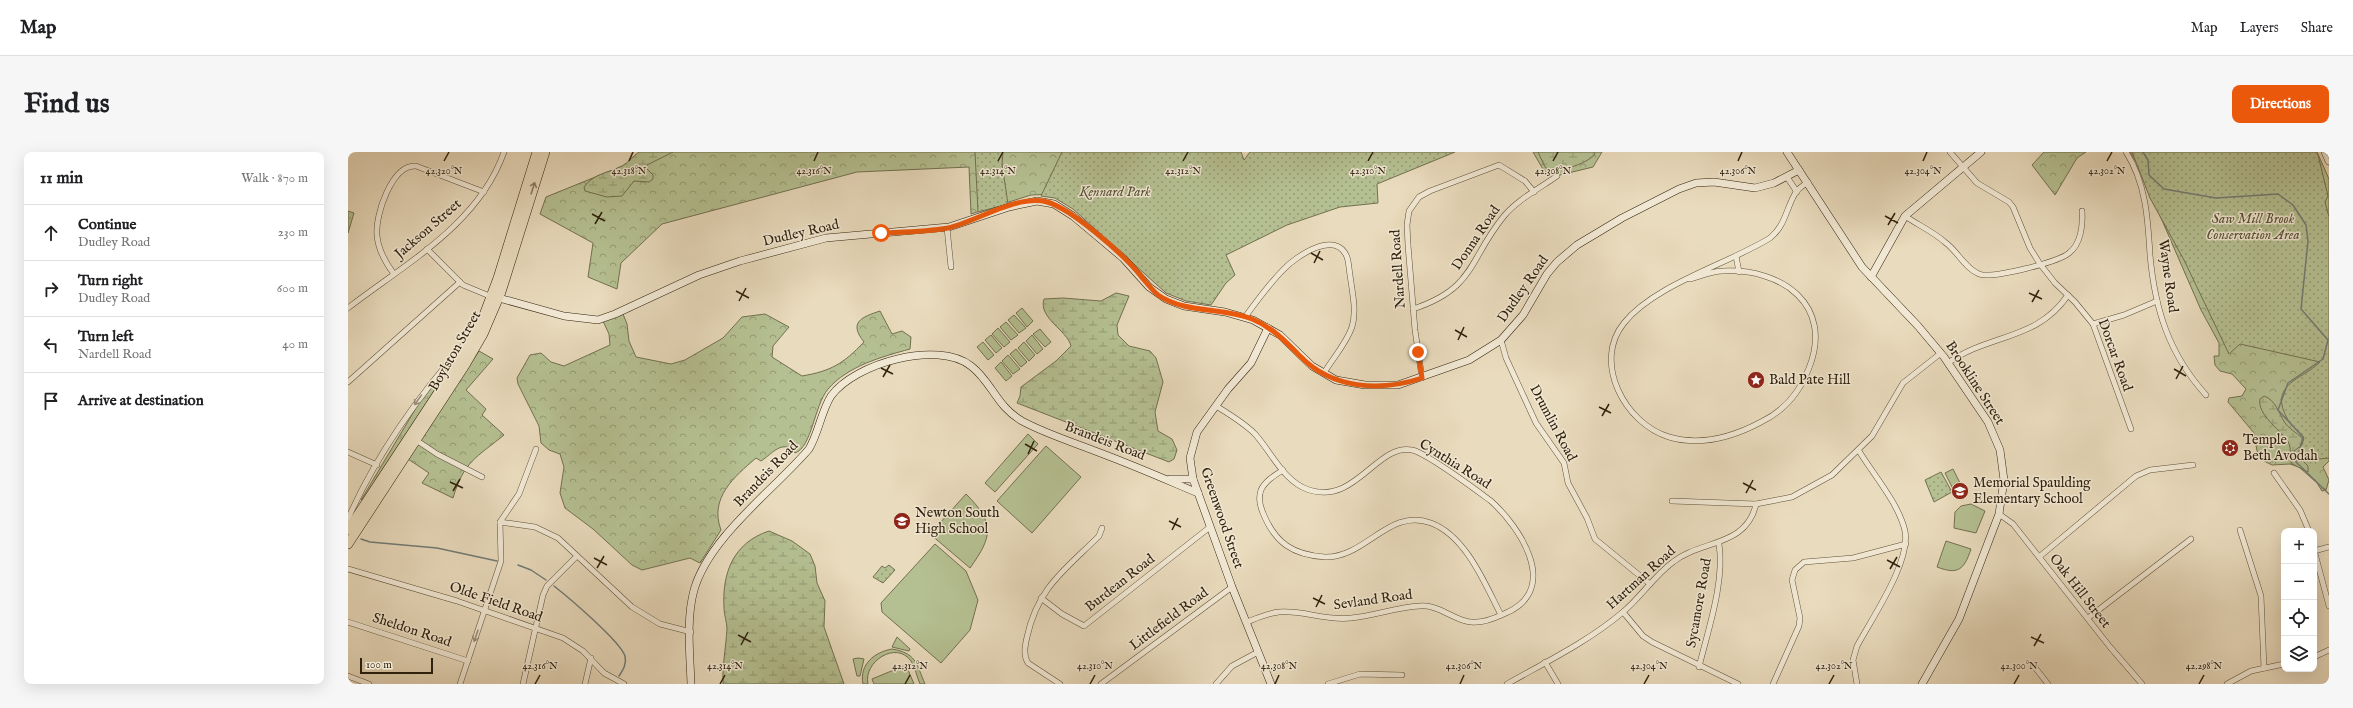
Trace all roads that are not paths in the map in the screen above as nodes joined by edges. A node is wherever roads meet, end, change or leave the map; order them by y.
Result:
1 (504, 152) edge
2 (536, 152) edge
3 (545, 152) edge
4 (1787, 152) edge
5 (1950, 152) edge
6 (1981, 152) edge
7 (2126, 152) edge
8 (2325, 152) edge
9 (2329, 161) edge
10 (1964, 168) junction
11 (1799, 170) junction
12 (1557, 176) dead end
13 (1787, 177) junction
14 (1808, 182) junction
15 (484, 192) junction
16 (1534, 192) junction
17 (1796, 192) junction
18 (2082, 211) dead end
19 (1905, 216) junction
20 (947, 228) junction
21 (427, 249) junction
22 (1736, 256) junction
23 (2040, 264) junction
24 (951, 267) dead end
25 (1739, 272) junction
26 (394, 274) junction
27 (1871, 277) junction
28 (1690, 279) junction
29 (460, 282) junction
30 (2068, 296) junction
31 (495, 297) junction
32 (2157, 301) junction
33 (348, 308) edge
34 (1413, 309) junction
35 (1245, 317) junction
36 (2093, 324) junction
37 (479, 328) junction
38 (1268, 328) junction
39 (1501, 340) junction
40 (1941, 353) junction
41 (1948, 363) junction
42 (1324, 373) junction
43 (1422, 378) junction
44 (348, 382) edge
45 (2206, 395) dead end
46 (1216, 406) junction
47 (2131, 429) dead end
48 (416, 440) junction
49 (536, 448) dead end
50 (1859, 451) junction
51 (348, 452) edge
52 (2193, 464) dead end
53 (378, 466) junction
54 (1283, 470) junction
55 (2274, 473) dead end
56 (482, 477) dead end
57 (1193, 478) junction
58 (1170, 479) junction
59 (1198, 493) junction
60 (1672, 501) dead end
61 (1756, 504) junction
62 (1999, 514) junction
63 (348, 520) edge
64 (500, 522) junction
65 (1210, 527) junction
66 (1102, 528) dead end
67 (2308, 528) edge
68 (348, 530) edge
69 (2240, 530) dead end
70 (2191, 539) dead end
71 (348, 544) edge
72 (1719, 544) junction
73 (1906, 544) junction
74 (2329, 547) edge
75 (2317, 549) edge
76 (577, 556) junction
77 (2039, 557) junction
78 (2317, 561) edge
79 (348, 569) edge
80 (1650, 584) junction
81 (1232, 586) junction
82 (1041, 598) junction
83 (2329, 606) edge
84 (485, 611) junction
85 (1623, 612) junction
86 (1501, 615) junction
87 (2088, 618) junction
88 (348, 622) edge
89 (1247, 622) junction
90 (534, 628) junction
91 (691, 632) junction
92 (2329, 650) edge
93 (1258, 652) junction
94 (2317, 656) edge
95 (591, 658) junction
96 (468, 661) junction
97 (1545, 662) junction
98 (2033, 664) dead end
99 (2281, 665) edge
100 (1699, 667) junction
101 (2264, 668) junction
102 (1402, 675) dead end
103 (348, 676) edge
104 (369, 684) edge
105 (460, 684) edge
106 (524, 684) edge
107 (585, 684) edge
108 (624, 684) edge
109 (691, 684) edge
110 (1060, 684) edge
111 (1101, 684) edge
112 (1216, 684) edge
113 (1271, 684) edge
114 (1328, 684) edge
115 (1507, 684) edge
116 (1558, 684) edge
117 (1738, 684) edge
118 (1772, 684) edge
119 (1857, 684) edge
120 (1922, 684) edge
121 (2048, 684) edge
122 (2142, 684) edge
123 (2227, 684) edge

1 - 15 street, Jackson Street
2 - 31 highway, Boylston Street
31 -> 3 highway, Boylston Street
4 - 11 street, Brookline Street
5 - 10 street, Dorcar Road
6 - 10 street
7 - 32 street, Wayne Road
8 - 9 street
10 - 19 street
10 - 23 street, Dorcar Road
11 - 13 street, Dudley Road
11 - 14 street, Brookline Street
12 - 16 street, Donna Road
13 - 17 street
13 - 39 street, Dudley Road
14 - 17 street
14 - 27 street, Brookline Street
15 - 21 street, Jackson Street
15 - 26 street
16 - 34 street, Donna Road
16 - 34 street, Nardell Road
17 - 22 street
18 - 23 street
19 - 23 street
19 - 27 street
20 - 24 street
20 - 31 street, Dudley Road
20 - 35 street, Dudley Road
21 - 26 street, Jackson Street
21 - 29 street, Dudley Road
22 - 25 street
22 - 28 street
23 - 30 street, Dorcar Road
25 - 28 street
25 - 28 street
26 - 33 street, Jackson Street
27 - 40 street, Brookline Street
29 - 31 street, Dudley Road
29 - 44 street
30 - 36 street, Dorcar Road
30 - 41 street
31 - 37 highway, Boylston Street
31 - 48 highway, Boylston Street
32 - 36 street
32 - 45 street, Wayne Road
34 - 43 street, Nardell Road
35 - 38 street, Dudley Road
35 - 42 street
36 - 47 street, Dorcar Road
37 -> 53 street
37 - 68 highway, Boylston Street
38 - 42 street, Dudley Road
38 - 46 street, Greenwood Street
39 - 43 street, Dudley Road
39 - 80 street, Drumlin Road
40 - 41 street, Brookline Street
40 - 50 street
41 - 62 street, Brookline Street
42 - 43 street, Dudley Road
46 - 54 street, Cynthia Road
46 - 57 street, Greenwood Street
48 - 56 street
48 - 71 highway, Boylston Street
49 - 64 street
50 - 61 street
50 - 73 street
51 - 53 street
52 - 77 street
53 - 63 street
54 - 86 street
54 - 86 street, Cynthia Road
55 - 67 street
57 - 58 street, Brandeis Road
57 - 59 street, Greenwood Street
58 - 59 street, Brandeis Road
58 - 91 street, Brandeis Road
59 - 65 street, Greenwood Street
60 - 61 street
61 - 72 street, Hartman Road
62 - 77 street, Oak Hill Street
62 - 120 street, Brookline Street
64 - 76 street
64 - 84 street
65 - 81 street, Greenwood Street
65 - 82 street, Burdean Road
66 - 82 street
69 - 101 street
70 - 87 street
72 - 80 street, Hartman Road
72 - 100 street, Sycamore Road
73 - 118 street
73 - 119 street
74 - 75 street
76 - 90 street
76 - 91 street
77 - 87 street, Oak Hill Street
78 - 83 street
79 - 84 street, Olde Field Road
80 - 85 street, Hartman Road
81 - 89 street, Greenwood Street
81 - 111 street, Littlefield Road
82 - 110 street
84 - 90 street, Olde Field Road
84 -> 96 street
85 - 97 street, Hartman Road
85 - 100 street
86 - 89 street, Sevland Road
87 - 122 street, Oak Hill Street
88 - 96 street, Sheldon Road
89 - 93 street, Greenwood Street
90 - 95 street, Olde Field Road
90 - 106 street
91 - 109 street, Brandeis Road
92 - 94 street
93 - 112 street
93 - 113 street, Greenwood Street
95 - 107 street
95 - 108 street, Olde Field Road
96 - 105 street
97 - 115 street, Hartman Road
97 - 116 street
98 - 121 street
99 - 101 street
100 - 117 street
101 - 123 street
102 - 114 street
103 - 104 street

